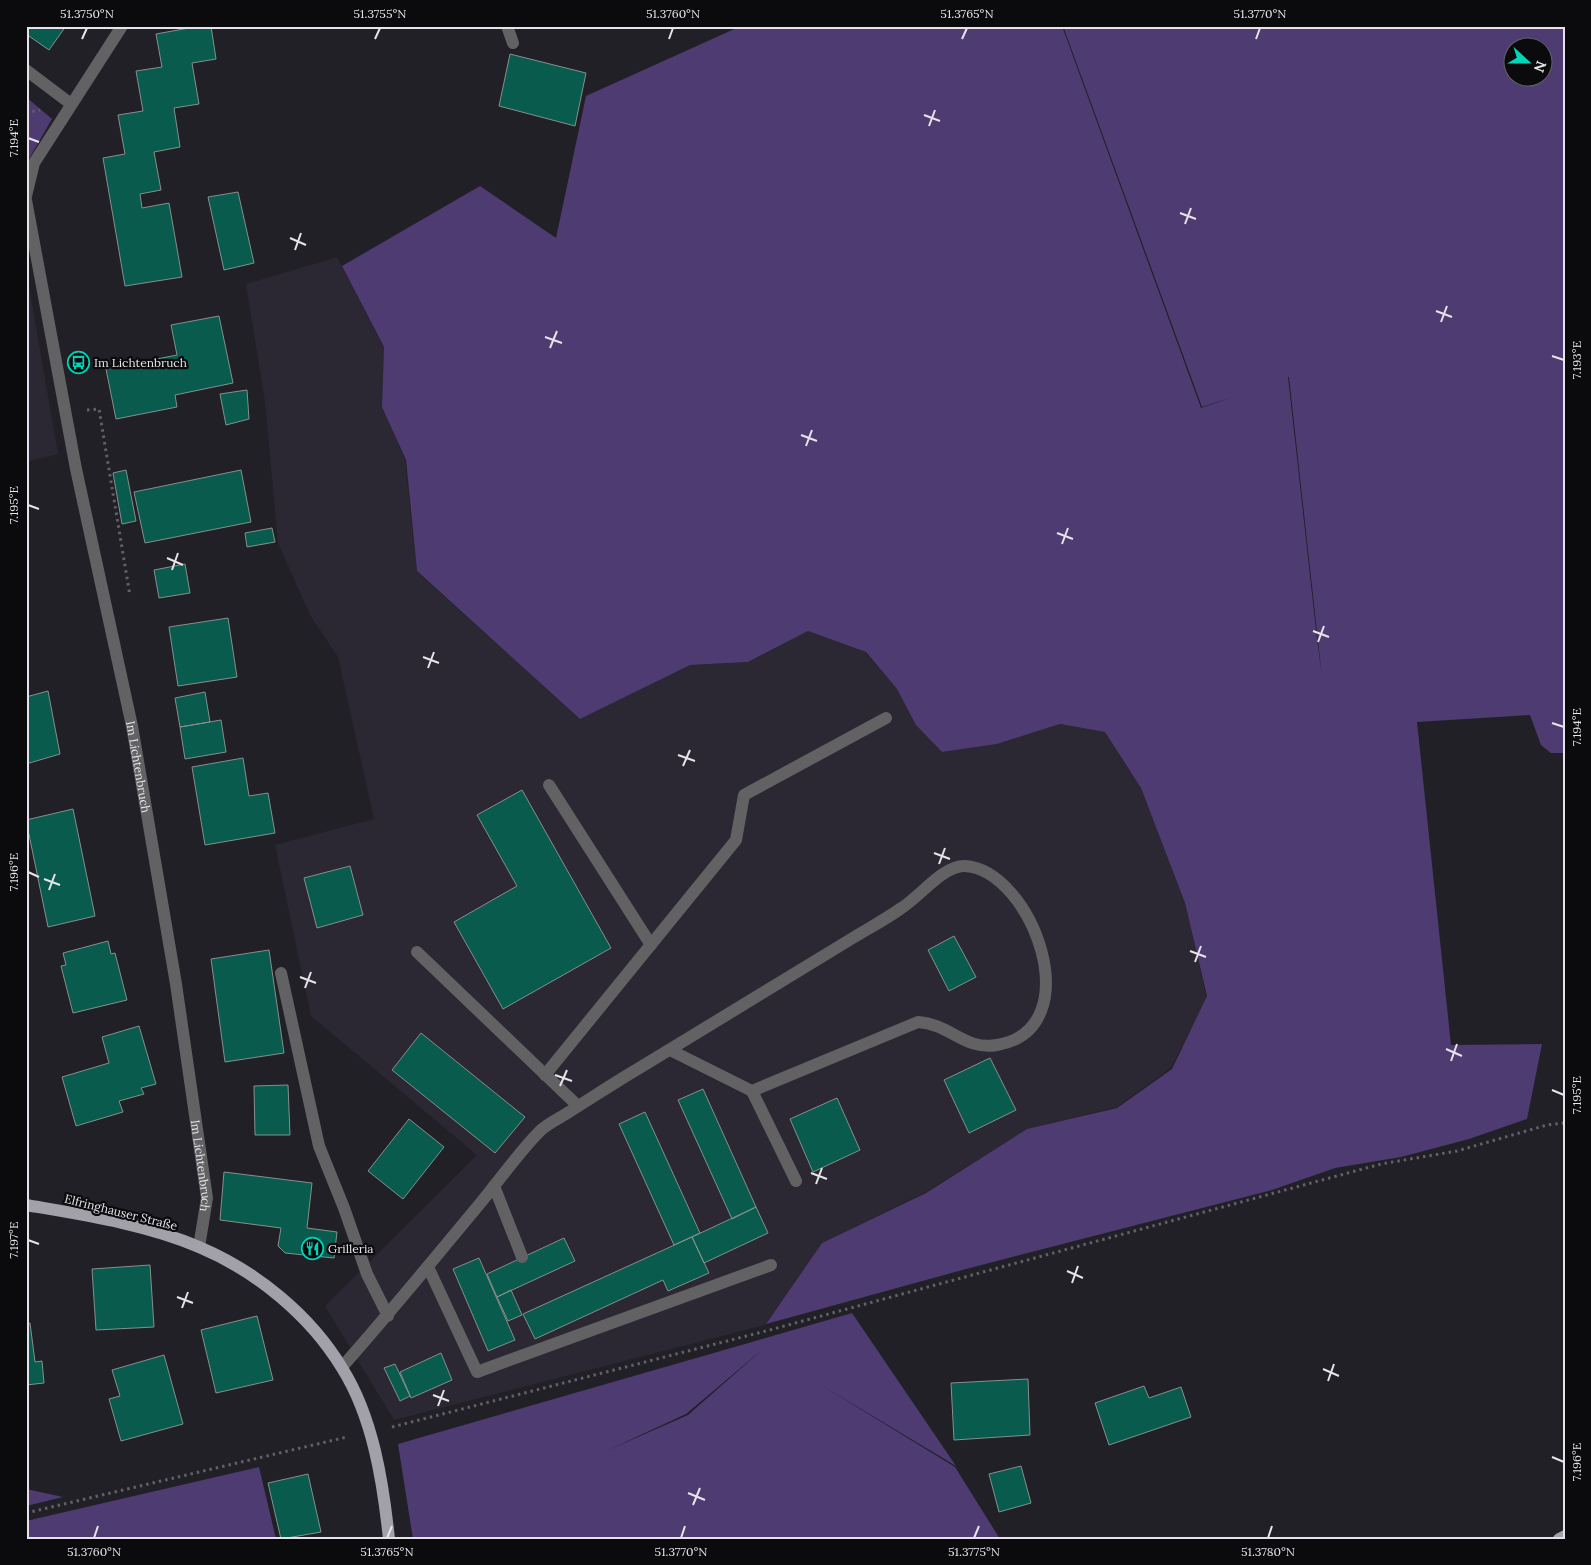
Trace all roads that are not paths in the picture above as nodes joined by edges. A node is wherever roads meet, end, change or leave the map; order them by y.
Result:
1 (122, 26) edge
2 (508, 26) edge
3 (513, 43) dead end
4 (26, 70) edge
5 (71, 104) junction
6 (26, 198) edge
7 (886, 718) dead end
8 (549, 785) dead end
9 (651, 945) junction
10 (417, 952) dead end
11 (281, 973) dead end
12 (670, 1050) junction
13 (545, 1075) junction
14 (752, 1091) junction
15 (578, 1106) junction
16 (796, 1181) dead end
17 (494, 1186) junction
18 (26, 1205) edge
19 (199, 1247) junction
20 (522, 1257) dead end
21 (770, 1265) dead end
22 (428, 1267) junction
23 (388, 1316) junction
24 (342, 1367) junction
25 (1565, 1536) edge
26 (389, 1539) edge
27 (1559, 1539) edge

1 - 5 street, Im Lichtenbruch
2 - 3 street
4 - 5 street
5 - 6 street, Im Lichtenbruch
6 - 19 street, Im Lichtenbruch
7 - 9 street
8 - 9 street
9 - 13 street
10 - 13 street
11 - 23 street
12 - 14 street
12 - 14 street
12 - 15 street
13 - 15 street
14 - 16 street
15 - 17 street
17 - 20 street
17 - 22 street
18 - 19 main road, Elfringhauser Straße
19 - 24 main road, Elfringhauser Straße
21 - 22 street
22 - 23 street
23 - 24 street
24 - 26 main road, Elfringhauser Straße
25 - 27 main road

